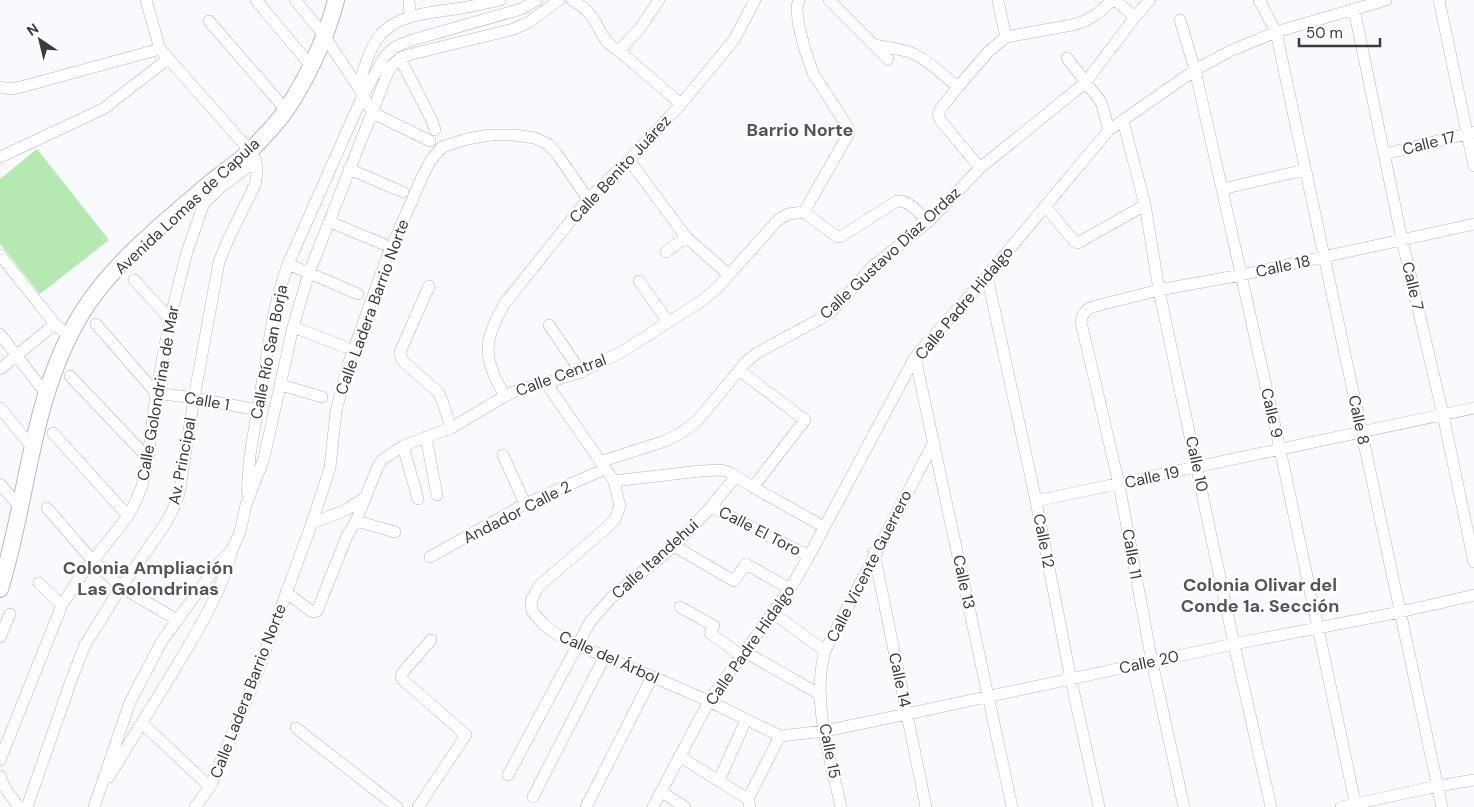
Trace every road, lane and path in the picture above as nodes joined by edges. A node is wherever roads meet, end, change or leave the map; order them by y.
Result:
1 (146, 0) edge
2 (256, 0) edge
3 (295, 0) edge
4 (336, 0) edge
5 (409, 0) edge
6 (500, 0) edge
7 (537, 0) edge
8 (559, 0) edge
9 (572, 0) edge
10 (660, 0) edge
11 (755, 0) edge
12 (799, 0) edge
13 (1114, 0) edge
14 (1150, 0) edge
15 (1386, 0) edge
16 (1439, 0) edge
17 (998, 1) edge
18 (1264, 1) edge
19 (833, 2) edge
20 (466, 4) edge
21 (1354, 10) junction
22 (410, 16) junction
23 (1135, 17) junction
24 (1180, 20) dead end
25 (209, 21) dead end
26 (1276, 32) junction
27 (324, 35) junction
28 (1006, 37) junction
29 (874, 45) junction
30 (160, 49) junction
31 (619, 51) junction
32 (400, 58) junction
33 (1067, 58) dead end
34 (888, 59) dead end
35 (168, 60) junction
36 (311, 66) junction
37 (1195, 70) junction
38 (1085, 83) junction
39 (0, 87) edge
40 (958, 87) junction
41 (360, 91) junction
42 (681, 104) junction
43 (286, 110) junction
44 (373, 113) junction
45 (1123, 121) junction
46 (1109, 130) junction
47 (1470, 133) edge
48 (1384, 154) junction
49 (253, 156) junction
50 (0, 157) edge
51 (628, 160) junction
52 (1474, 166) edge
53 (980, 168) junction
54 (349, 169) junction
55 (1304, 170) junction
56 (1222, 189) junction
57 (403, 192) dead end
58 (588, 199) junction
59 (1145, 205) junction
60 (1045, 206) junction
61 (804, 212) junction
62 (330, 222) junction
63 (928, 222) junction
64 (1474, 224) edge
65 (686, 237) junction
66 (1402, 240) junction
67 (383, 244) dead end
68 (666, 252) dead end
69 (0, 255) edge
70 (1324, 257) junction
71 (288, 264) junction
72 (309, 273) junction
73 (1240, 275) junction
74 (729, 276) junction
75 (987, 276) junction
76 (134, 280) dead end
77 (639, 281) dead end
78 (429, 286) dead end
79 (1159, 290) junction
80 (358, 294) dead end
81 (1092, 307) joint
82 (170, 318) junction
83 (668, 322) junction
84 (55, 324) junction
85 (96, 324) dead end
86 (549, 325) dead end
87 (293, 327) junction
88 (0, 334) edge
89 (69, 336) junction
90 (345, 347) dead end
91 (17, 356) junction
92 (915, 357) junction
93 (0, 369) edge
94 (739, 370) junction
95 (580, 372) junction
96 (70, 376) dead end
97 (546, 383) junction
98 (280, 385) junction
99 (156, 393) junction
100 (46, 394) junction
101 (505, 396) junction
102 (322, 397) dead end
103 (194, 398) junction
104 (0, 408) edge
105 (1474, 408) edge
106 (258, 410) junction
107 (1443, 415) junction
108 (451, 428) junction
109 (1361, 432) junction
110 (53, 433) dead end
111 (426, 436) junction
112 (934, 442) junction
113 (403, 446) junction
114 (32, 447) junction
115 (1280, 450) junction
116 (503, 455) dead end
117 (148, 458) junction
118 (603, 465) junction
119 (1198, 467) junction
120 (736, 476) junction
121 (614, 481) junction
122 (0, 484) edge
123 (1119, 484) junction
124 (752, 487) junction
125 (437, 495) dead end
126 (366, 496) junction
127 (418, 499) dead end
128 (1036, 501) junction
129 (525, 504) junction
130 (246, 505) junction
131 (712, 506) junction
132 (20, 507) junction
133 (47, 508) dead end
134 (128, 516) junction
135 (356, 521) junction
136 (312, 523) junction
137 (817, 523) dead end
138 (395, 532) dead end
139 (674, 546) junction
140 (232, 550) junction
141 (874, 553) junction
142 (809, 556) junction
143 (430, 557) dead end
144 (4, 558) edge
145 (93, 561) junction
146 (1474, 562) edge
147 (39, 583) dead end
148 (121, 587) junction
149 (0, 589) edge
150 (790, 589) junction
151 (286, 592) junction
152 (1474, 595) edge
153 (62, 605) junction
154 (680, 607) dead end
155 (1400, 612) junction
156 (773, 613) junction
157 (10, 614) dead end
158 (177, 620) junction
159 (1317, 628) junction
160 (0, 637) edge
161 (430, 640) dead end
162 (1234, 644) junction
163 (578, 645) junction
164 (825, 651) junction
165 (743, 654) junction
166 (605, 656) junction
167 (1152, 662) junction
168 (652, 677) junction
169 (1071, 680) junction
170 (821, 695) junction
171 (988, 696) junction
172 (709, 701) junction
173 (907, 714) junction
174 (746, 720) junction
175 (142, 723) junction
176 (296, 728) dead end
177 (825, 731) junction
178 (780, 736) junction
179 (679, 756) junction
180 (0, 760) edge
181 (508, 775) dead end
182 (0, 776) edge
183 (719, 780) junction
184 (1474, 780) edge
185 (1438, 786) junction
186 (210, 787) junction
187 (662, 792) junction
188 (533, 797) dead end
189 (749, 803) edge
190 (96, 804) edge
191 (1355, 806) edge
192 (19, 807) edge
193 (27, 807) edge
194 (195, 807) edge
195 (397, 807) edge
196 (418, 807) edge
197 (586, 807) edge
198 (653, 807) edge
199 (685, 807) edge
200 (841, 807) edge
201 (926, 807) edge
202 (1012, 807) edge
203 (1099, 807) edge
204 (1184, 807) edge
205 (1271, 807) edge
206 (1341, 807) edge
207 (1442, 807) edge

1 - 30 street
2 - 36 street
3 - 27 street
4 - 27 street, Avenida Lomas de Capula
5 - 22 street
6 - 20 street
7 - 41 street, Calle Río San Borja
8 - 32 street
9 - 31 street
10 - 31 street
11 - 42 street, Calle Benito Juárez
12 - 61 street
13 - 23 street
13 - 28 street
14 - 23 street, Calle Gustavo Díaz Ordaz
15 - 21 street, Calle Padre Hidalgo
16 - 47 street
17 - 28 street
18 - 26 street, Calle 8
19 - 29 street
20 - 22 street
21 - 26 street, Calle Padre Hidalgo
21 - 48 street, Calle 7
22 - 41 street
23 - 38 street, Calle Gustavo Díaz Ordaz
24 - 37 street, Calle 9
25 - 43 street
26 - 37 street, Calle Padre Hidalgo
26 - 55 street, Calle 8
27 - 36 street, Avenida Lomas de Capula
27 - 41 street
28 - 40 street
29 - 34 street
29 - 40 street
30 - 35 street
30 - 39 street
31 - 42 street
32 - 44 street, Calle Río San Borja
32 - 44 street
33 - 38 street
35 - 49 street
35 - 50 street
36 - 43 street, Avenida Lomas de Capula
37 - 45 street, Calle Padre Hidalgo
37 - 56 street, Calle 9
38 - 46 street
38 - 53 street, Calle Gustavo Díaz Ordaz
40 - 53 street
41 - 44 street
41 - 71 street, Calle Río San Borja
42 - 51 street, Calle Benito Juárez
43 - 49 street, Avenida Lomas de Capula
44 - 54 street, Calle Río San Borja
45 - 46 street, Calle Padre Hidalgo
45 - 59 street, Calle 10
46 - 60 street, Calle Padre Hidalgo
47 - 48 street, Calle 17
47 - 52 street
48 - 66 street, Calle 7
49 - 82 street, Calle Golondrina de Mar
49 - 89 street, Avenida Lomas de Capula
49 - 103 street, Av. Principal
51 - 58 street, Calle Benito Juárez
51 - 65 street
53 - 63 street, Calle Gustavo Díaz Ordaz
54 - 57 street
54 - 62 street, Calle Río San Borja
55 - 56 street
55 - 70 street, Calle 8
56 - 73 street, Calle 9
58 - 101 street, Calle Benito Juárez
58 - 136 street, Calle Ladera Barrio Norte
59 - 60 street
59 - 79 street, Calle 10
60 - 75 street, Calle Padre Hidalgo
61 - 63 street
61 - 74 street, Calle Central
62 - 67 street
62 - 72 street, Calle Río San Borja
63 - 94 street, Calle Gustavo Díaz Ordaz
64 - 66 street, Calle 18
65 - 68 street
65 - 74 street
66 - 70 street, Calle 18
66 - 107 street, Calle 7
69 - 84 street
70 - 73 street, Calle 18
70 - 109 street, Calle 8
71 - 72 street
71 - 106 street, Calle Río San Borja
72 - 80 street
72 - 87 street, Calle Río San Borja
73 - 79 street, Calle 18
73 - 115 street, Calle 9
74 - 83 street, Calle Central
75 - 92 street, Calle Padre Hidalgo
75 - 128 street, Calle 12
76 - 82 street
77 - 83 street
78 - 108 street
79 - 81 street, Calle 18
79 - 119 street, Calle 10
81 - 123 street, Calle 11
82 - 99 street, Calle Golondrina de Mar
83 - 95 street, Calle Central
84 - 89 street
84 - 91 street
85 - 99 street
86 - 95 street
87 - 90 street
87 - 98 street, Calle Río San Borja
88 - 91 street
89 - 100 street, Avenida Lomas de Capula
91 - 93 street
91 - 100 street
92 - 112 street, Calle 13
92 - 142 street, Calle Padre Hidalgo
94 - 118 street, Calle Gustavo Díaz Ordaz
94 - 124 street
95 - 97 street, Calle Central
96 - 117 street
97 - 101 street, Calle Central
97 - 118 street, Calle del Árbol
98 - 102 street
98 - 130 street, Calle Río San Borja
99 - 103 street, Calle 1
99 - 117 street, Calle Golondrina de Mar
100 - 114 street, Avenida Lomas de Capula
101 - 108 street, Calle Central
103 - 106 street, Calle 1
103 - 148 street, Av. Principal
104 - 114 street
105 - 107 street, Calle 19
106 - 130 street, Calle Río San Borja
107 - 109 street, Calle 19
107 - 146 street, Calle 7
108 - 111 street, Calle Central
109 - 115 street, Calle 19
109 - 155 street, Calle 8
110 - 134 street
111 - 113 street, Calle Central
111 - 125 street
112 - 141 street, Calle Vicente Guerrero
112 - 171 street, Calle 13
113 - 126 street, Calle Central
113 - 127 street
114 - 132 street, Avenida Lomas de Capula
115 - 119 street, Calle 19
115 - 159 street, Calle 9
116 - 129 street
117 - 134 street, Calle Golondrina de Mar
118 - 121 street, Calle del Árbol
118 - 129 street, Andador Calle 2
119 - 123 street, Calle 19
119 - 162 street, Calle 10
120 - 121 street
120 - 124 street
120 - 131 street, Calle Itandehui
121 - 163 street, Calle del Árbol
122 - 132 street
123 - 128 street, Calle 19
123 - 167 street, Calle 11
124 - 137 street
126 - 135 street, Calle Central
126 - 136 street
128 - 169 street, Calle 12
129 - 143 street, Andador Calle 2
130 - 140 street, Calle Río San Borja
131 - 139 street, Calle Itandehui
131 - 142 street, Calle El Toro
132 - 144 street, Avenida Lomas de Capula
133 - 145 street
134 - 145 street, Calle Golondrina de Mar
135 - 138 street
135 - 151 street, Calle Central
136 - 151 street, Calle Ladera Barrio Norte
139 - 150 street
139 - 163 street, Calle Itandehui
140 - 158 street, Calle Río San Borja
140 - 175 street, Calle Río San Borja
141 - 164 street, Calle Vicente Guerrero
141 - 173 street, Calle 14
142 - 150 street, Calle Padre Hidalgo
144 - 149 street, Avenida Lomas de Capula
145 - 148 street
145 - 153 street, Calle Golondrina de Mar
147 - 153 street
148 - 158 street
148 - 193 street, Av. Principal
150 - 156 street, Calle Padre Hidalgo
151 - 186 street, Calle Ladera Barrio Norte
152 - 155 street, Calle 20
153 - 180 street, Calle Golondrina de Mar
154 - 165 street
155 - 159 street, Calle 20
155 - 185 street, Calle 8
156 - 164 street
156 - 165 street, Calle Padre Hidalgo
157 - 160 street
158 - 190 street, Calle Río San Borja
159 - 162 street, Calle 20
159 - 191 street, Calle 9
161 - 196 street
162 - 167 street, Calle 20
162 - 205 street, Calle 10
163 - 166 street, Calle del Árbol
163 - 181 street, Calle Itandehui
164 - 170 street, Calle Vicente Guerrero
165 - 170 street
165 - 172 street, Calle Padre Hidalgo
166 - 168 street, Calle del Árbol
166 - 188 street
167 - 169 street, Calle 20
167 - 204 street, Calle 11
168 - 172 street, Calle del Árbol
168 - 197 street
169 - 171 street, Calle 20
169 - 203 street, Calle 12
170 - 177 street, Calle 15
171 - 173 street, Calle 20
171 - 202 street, Calle 13
172 - 174 street, Calle del Árbol
172 - 179 street, Calle Padre Hidalgo
173 - 177 street, Calle 20
173 - 201 street, Calle 14
174 - 178 street, Calle del Árbol
174 - 183 street
175 - 186 street
175 - 190 street, Calle Río San Borja
176 - 195 street
177 - 178 street, Calle 20
177 - 200 street, Calle 15
178 - 189 street
179 - 183 street
179 - 187 street, Calle Padre Hidalgo
182 - 192 street
183 - 189 street
184 - 185 street
185 - 191 street
185 - 207 street, Calle 8
186 - 194 street, Calle Ladera Barrio Norte
187 - 198 street, Calle Padre Hidalgo
187 - 199 street
191 - 206 street

